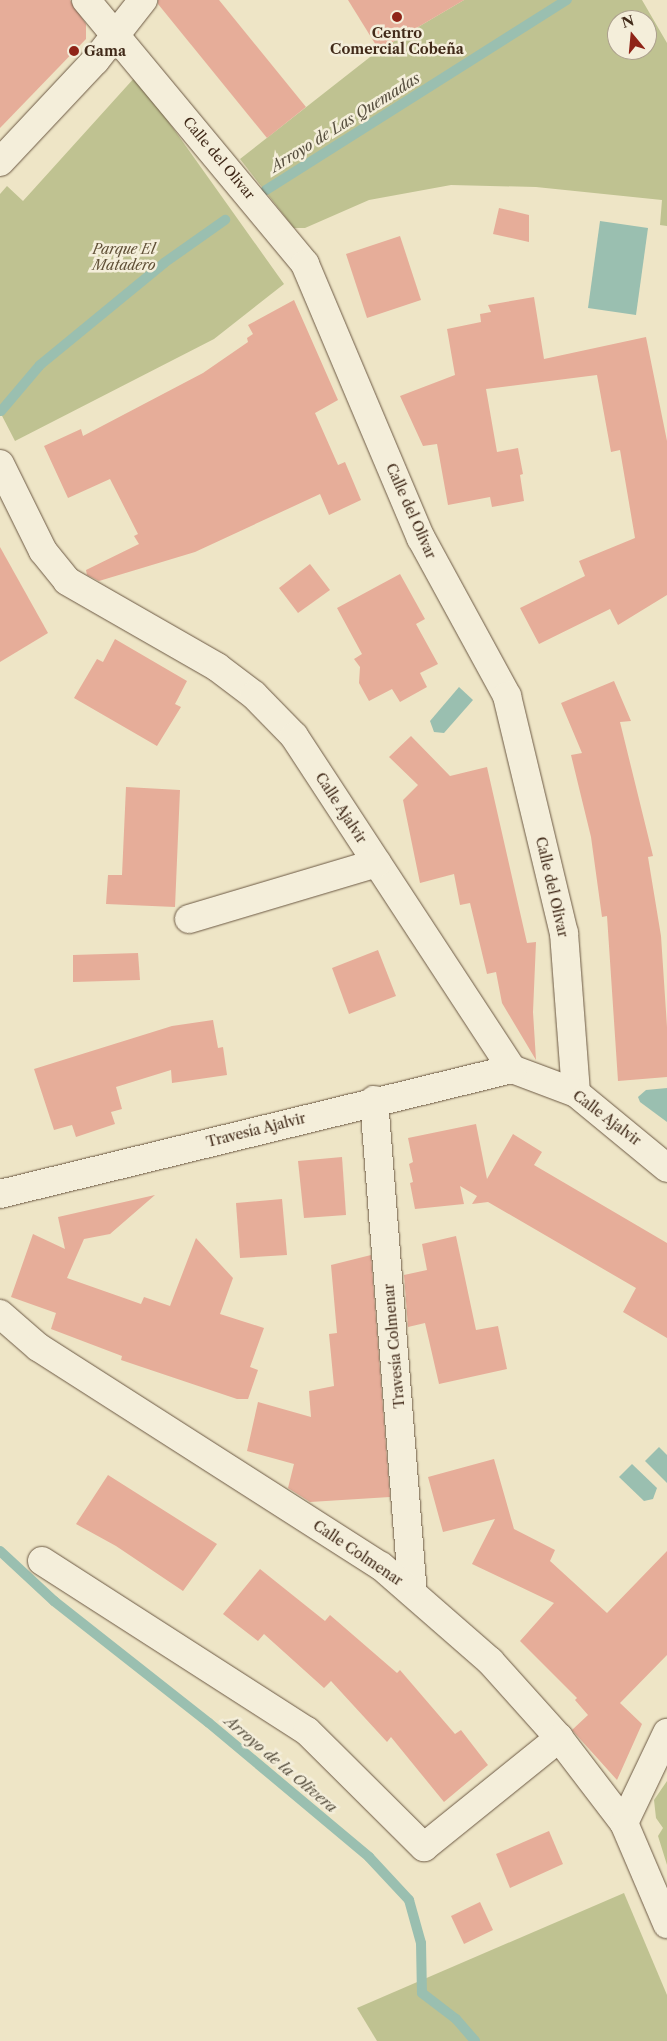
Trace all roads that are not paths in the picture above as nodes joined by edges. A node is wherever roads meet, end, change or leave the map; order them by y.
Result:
1 (86, 0) edge
2 (144, 0) edge
3 (115, 34) junction
4 (0, 162) edge
5 (0, 464) edge
6 (6, 499) edge
7 (377, 863) junction
8 (189, 919) dead end
9 (512, 1069) junction
10 (576, 1093) junction
11 (374, 1100) junction
12 (667, 1168) edge
13 (0, 1194) edge
14 (0, 1314) edge
15 (42, 1561) dead end
16 (413, 1592) junction
17 (667, 1734) edge
18 (559, 1738) junction
19 (624, 1823) junction
20 (667, 1924) edge

1 - 3 street, Calle del Olivar
2 - 3 street
3 - 4 street
3 - 10 street, Calle del Olivar
5 - 6 street, Calle Ajalvir
6 - 7 street, Calle Ajalvir
7 - 8 street
7 - 9 street, Calle Ajalvir
9 - 10 street, Calle Ajalvir
9 - 11 street, Travesía Ajalvir
10 - 12 street, Calle Ajalvir
11 - 13 street, Travesía Ajalvir
11 - 16 street, Travesía Colmenar
14 - 16 street, Calle Colmenar
15 - 18 street
16 - 18 street, Calle Colmenar
17 - 19 street
18 - 19 street, Calle Colmenar
19 - 20 street, Calle Colmenar

